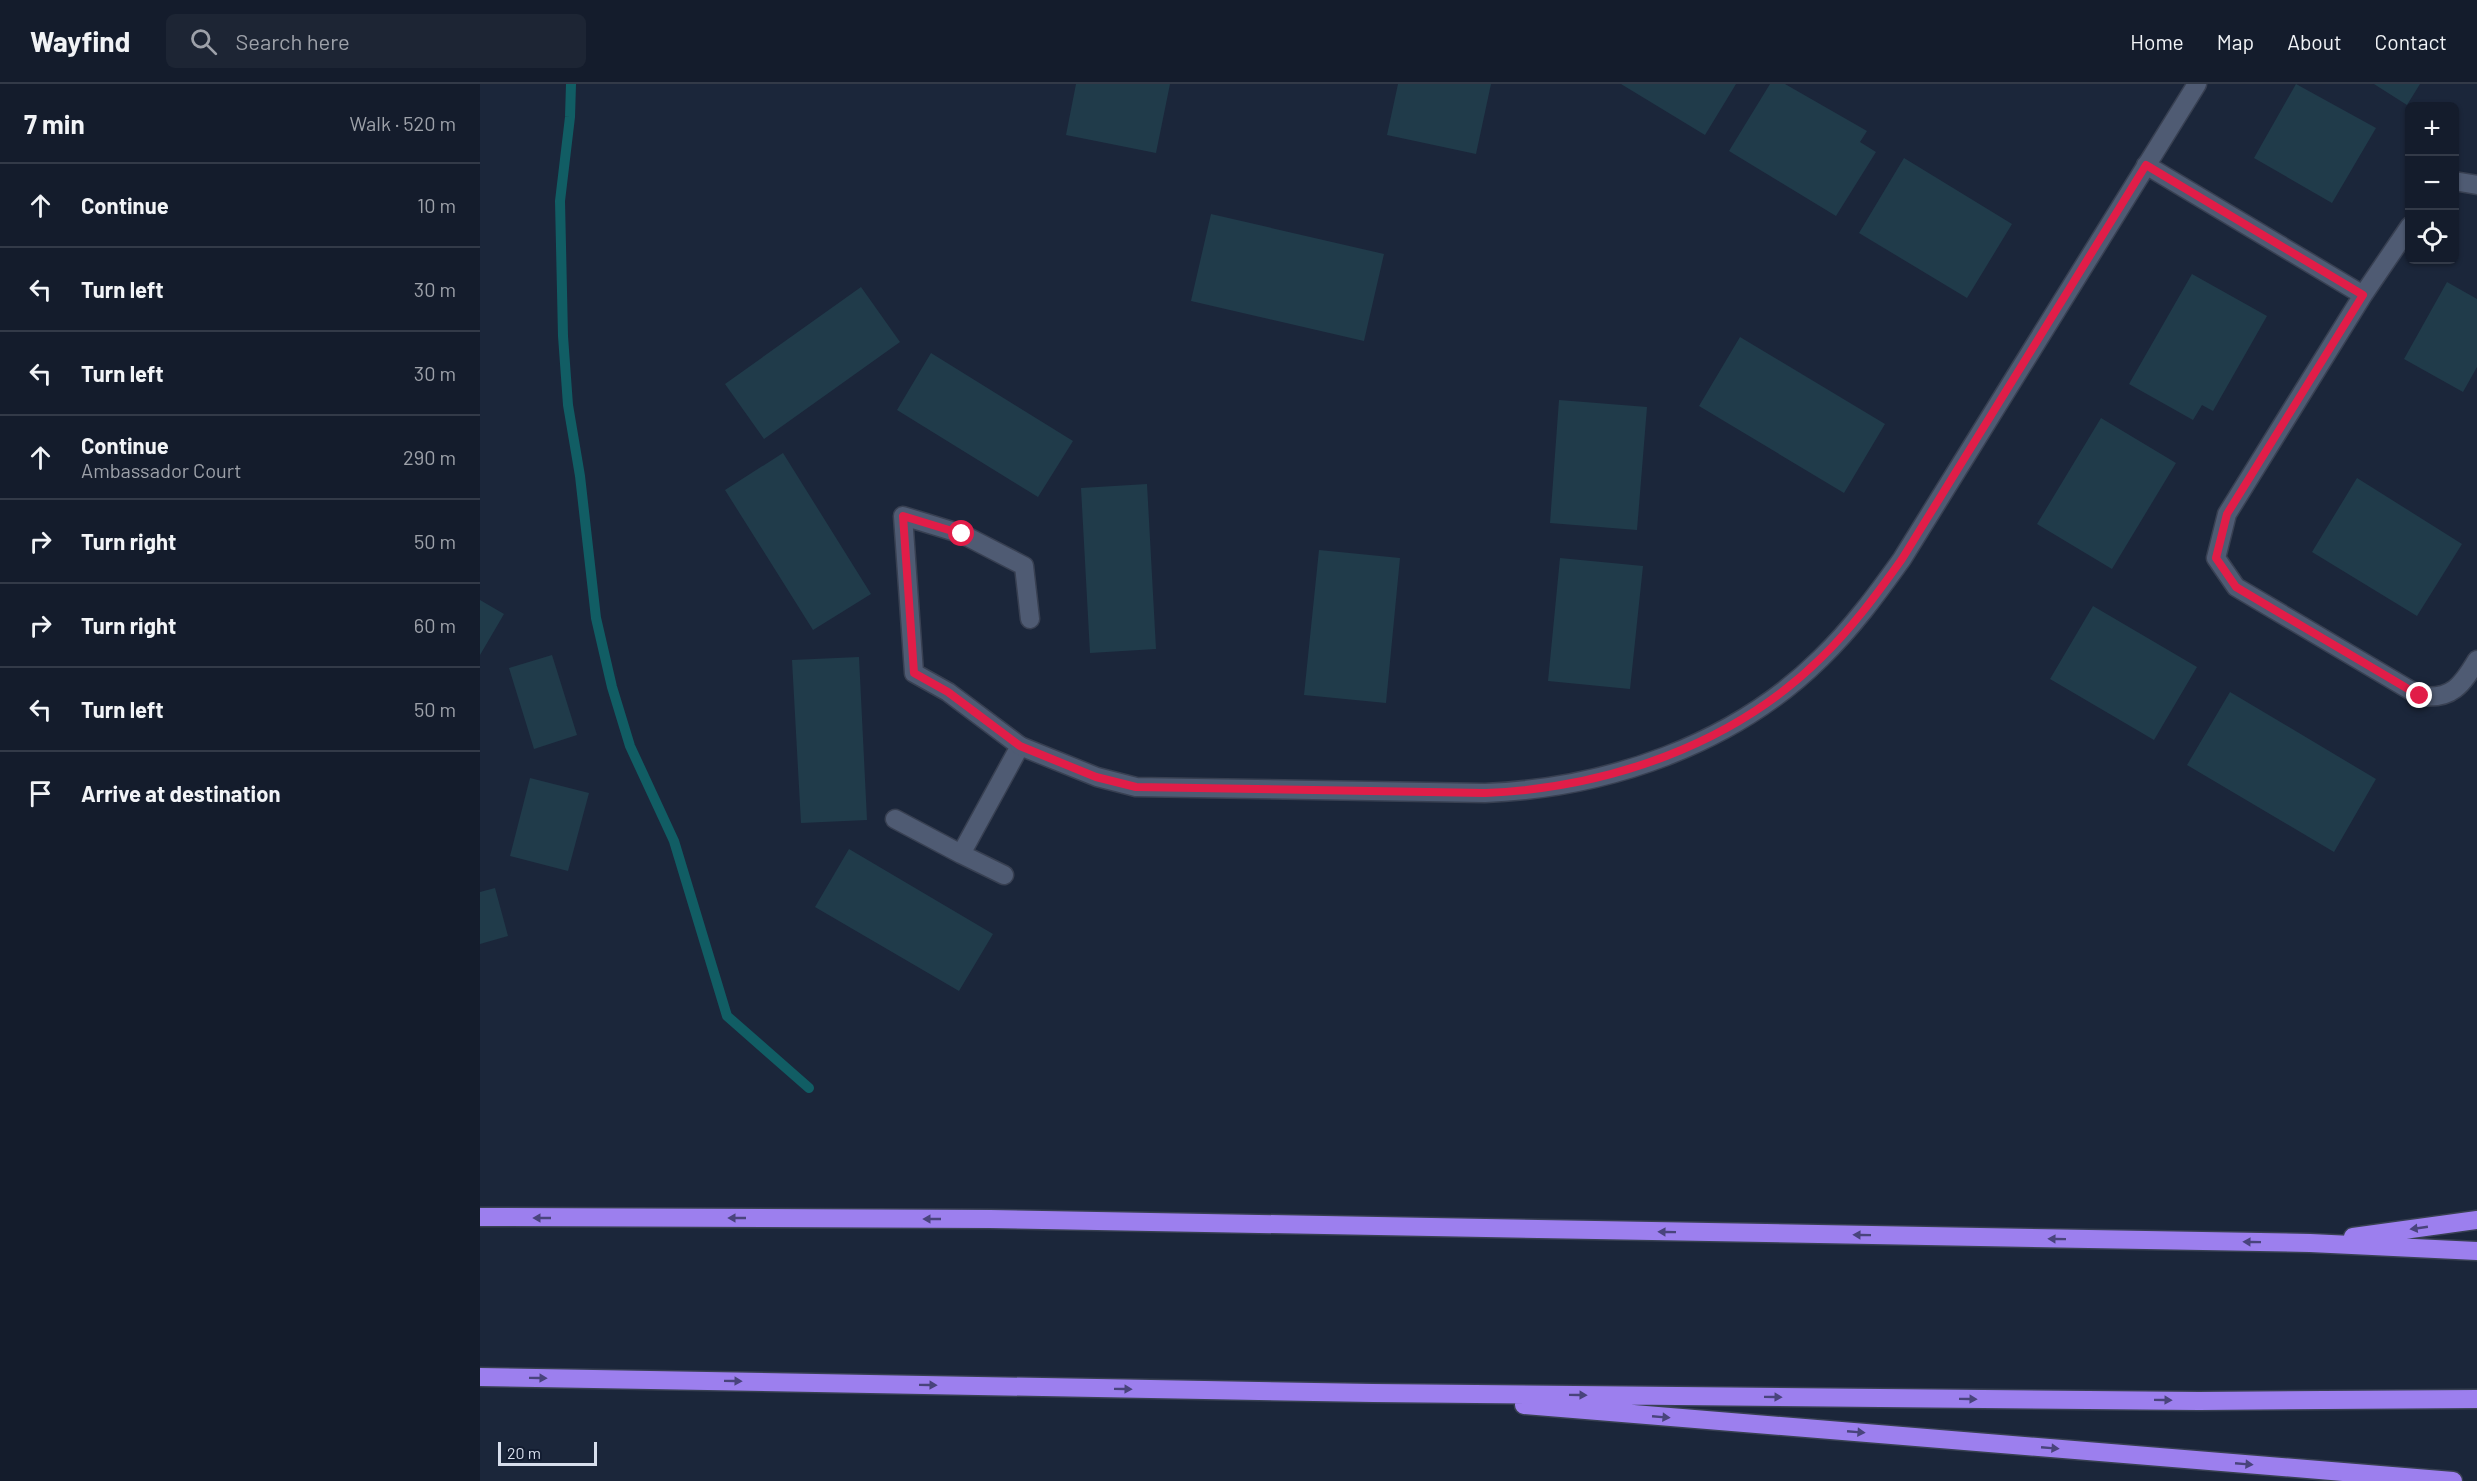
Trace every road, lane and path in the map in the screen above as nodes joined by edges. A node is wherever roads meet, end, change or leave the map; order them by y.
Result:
1 (2197, 84) edge
2 (2146, 165) junction
3 (2459, 182) edge
4 (2477, 185) edge
5 (2405, 232) edge
6 (2363, 295) junction
7 (1030, 619) dead end
8 (2477, 660) edge
9 (1020, 746) junction
10 (895, 819) dead end
11 (961, 854) junction
12 (1004, 875) dead end
13 (480, 1217) edge
14 (2477, 1220) edge
15 (2310, 1243) junction
16 (2477, 1251) edge
17 (480, 1377) edge
18 (1373, 1393) junction
19 (2477, 1399) edge
20 (2453, 1481) edge

1 - 2 street
2 - 6 street
2 - 9 street
3 - 4 street
5 - 6 street
6 - 8 street
7 - 9 street
9 - 11 street
10 - 11 street
11 - 12 street
15 -> 13 highway
14 -> 15 highway
15 - 16 highway
17 -> 18 highway
18 -> 19 highway
18 -> 20 highway

